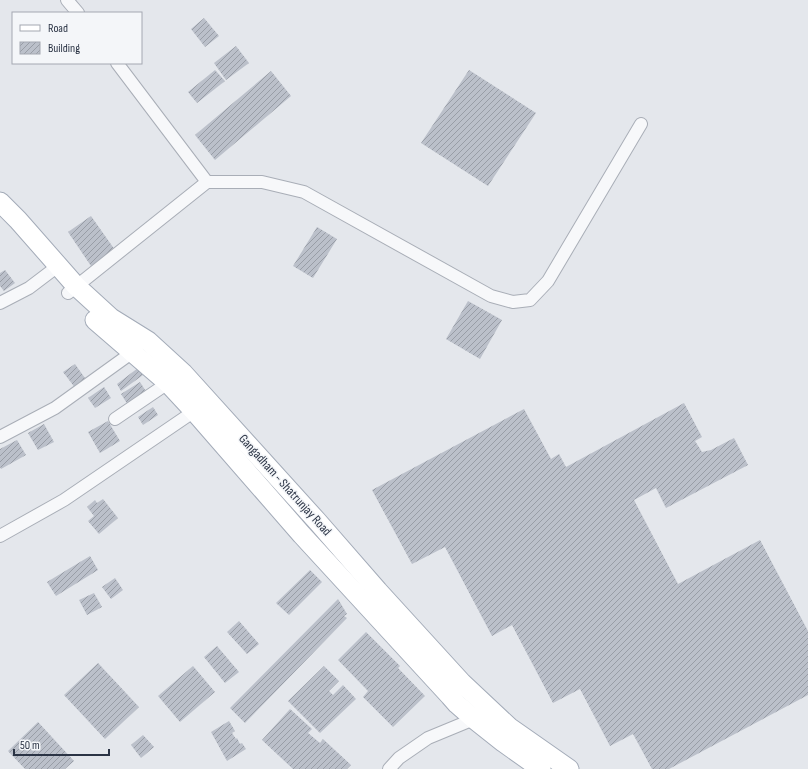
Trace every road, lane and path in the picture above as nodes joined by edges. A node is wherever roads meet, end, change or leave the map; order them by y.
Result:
1 (67, 0) edge
2 (77, 12) edge
3 (118, 64) edge
4 (641, 124) dead end
5 (207, 182) junction
6 (0, 202) edge
7 (0, 216) edge
8 (54, 269) junction
9 (72, 290) junction
10 (0, 303) edge
11 (141, 346) junction
12 (168, 383) junction
13 (201, 406) junction
14 (115, 419) dead end
15 (0, 437) edge
16 (317, 521) junction
17 (302, 535) junction
18 (0, 536) edge
19 (482, 713) junction
20 (389, 769) edge
21 (541, 769) edge
22 (569, 769) edge

1 - 2 street
3 - 5 street
4 - 5 street
5 - 9 street
6 - 8 main road, Gangadham - Shatrunjay Road
7 - 8 main road, Gangadham - Shatrunjay Road
8 - 9 main road, Gangadham - Shatrunjay Road
8 - 10 street
9 - 11 main road, Gangadham - Shatrunjay Road
11 - 12 main road, Gangadham - Shatrunjay Road
11 - 13 main road, Gangadham - Shatrunjay Road
11 - 15 street
12 - 13 main road, Gangadham - Shatrunjay Road
12 - 14 street
13 - 16 main road, Gangadham - Shatrunjay Road
13 - 17 main road, Gangadham - Shatrunjay Road
13 - 18 street
16 - 17 street
16 - 19 main road, Gangadham - Shatrunjay Road
17 - 19 main road, Gangadham - Shatrunjay Road
19 - 20 street
19 - 21 main road, Gangadham - Shatrunjay Road
19 - 22 main road, Gangadham - Shatrunjay Road

